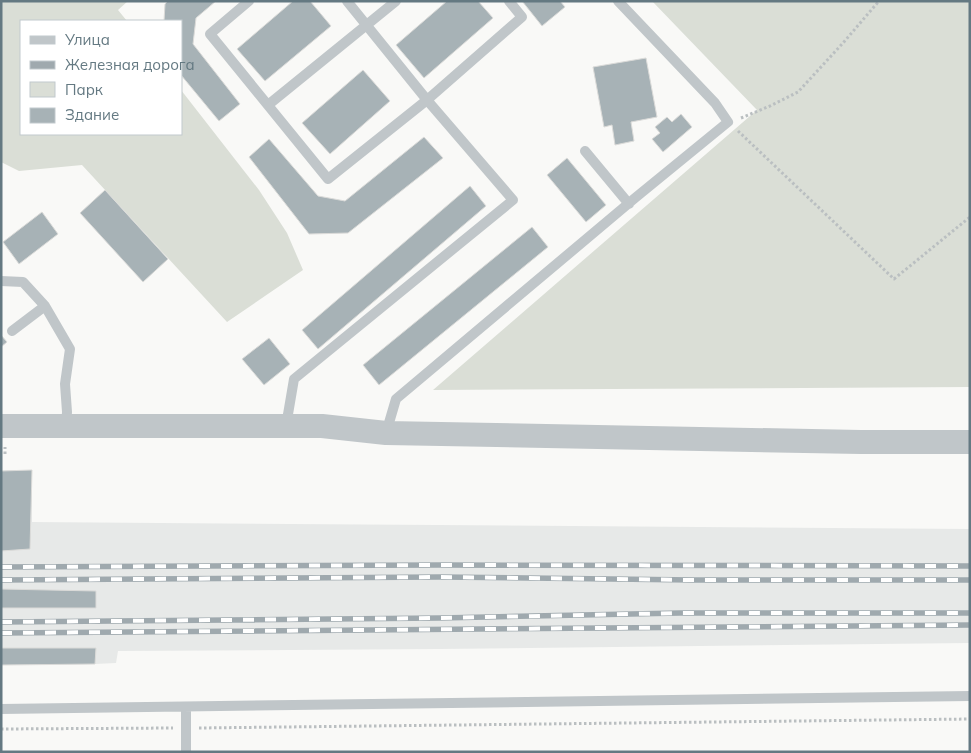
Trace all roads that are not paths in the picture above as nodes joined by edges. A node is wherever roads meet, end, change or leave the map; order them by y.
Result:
1 (249, 1) edge
2 (347, 1) edge
3 (396, 1) edge
4 (509, 1) edge
5 (618, 1) edge
6 (366, 25) junction
7 (427, 100) junction
8 (268, 105) junction
9 (585, 151) dead end
10 (629, 204) junction
11 (1, 281) edge
12 (45, 306) junction
13 (12, 331) dead end
14 (1, 426) edge
15 (66, 426) junction
16 (286, 426) junction
17 (386, 433) junction
18 (970, 442) edge
19 (970, 696) edge
20 (186, 707) junction
21 (1, 709) edge
22 (186, 752) edge

1 - 8 lane
2 - 6 lane
3 - 6 lane
4 - 7 lane
5 - 10 lane
6 - 7 lane
6 - 8 lane
7 - 8 lane
7 - 16 lane
9 - 10 lane
10 - 17 lane
11 - 12 lane
12 - 13 lane
12 - 15 lane
14 - 15 street
15 - 16 street
16 - 17 street
17 - 18 street
19 - 20 lane
20 - 21 lane
20 - 22 lane

